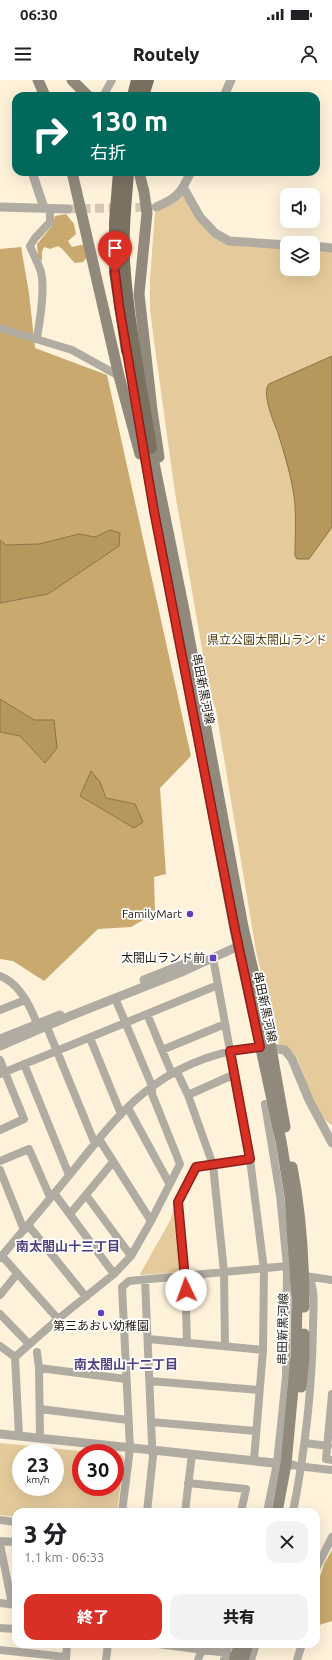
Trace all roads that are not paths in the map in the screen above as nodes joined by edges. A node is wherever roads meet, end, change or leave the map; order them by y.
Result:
1 (38, 80) edge
2 (72, 80) edge
3 (112, 80) edge
4 (137, 80) edge
5 (148, 80) edge
6 (231, 80) edge
7 (43, 92) edge
8 (84, 92) edge
9 (105, 92) edge
10 (134, 92) edge
11 (144, 92) edge
12 (226, 92) edge
13 (34, 176) edge
14 (73, 176) edge
15 (119, 176) edge
16 (128, 176) edge
17 (140, 176) edge
18 (190, 176) edge
19 (183, 187) junction
20 (0, 207) edge
21 (156, 207) tunnel mouth
22 (47, 208) junction
23 (68, 209) tunnel mouth
24 (280, 244) edge
25 (320, 247) edge
26 (332, 248) edge
27 (0, 328) edge
28 (37, 338) junction
29 (119, 376) junction
30 (147, 447) junction
31 (154, 511) junction
32 (184, 610) junction
33 (242, 941) junction
34 (213, 958) junction
35 (0, 976) edge
36 (218, 985) junction
37 (135, 987) junction
38 (115, 998) junction
39 (25, 1000) junction
40 (0, 1010) edge
41 (147, 1014) junction
42 (125, 1022) junction
43 (37, 1024) junction
44 (225, 1024) junction
45 (47, 1027) junction
46 (90, 1038) junction
47 (0, 1039) edge
48 (0, 1046) edge
49 (266, 1048) junction
50 (56, 1050) junction
51 (162, 1050) junction
52 (230, 1051) junction
53 (0, 1060) edge
54 (24, 1064) junction
55 (3, 1073) edge
56 (175, 1073) junction
57 (234, 1074) junction
58 (152, 1086) junction
59 (188, 1095) junction
60 (265, 1104) dead end
61 (128, 1108) junction
62 (121, 1114) junction
63 (0, 1130) edge
64 (97, 1142) junction
65 (332, 1143) edge
66 (250, 1159) junction
67 (0, 1161) edge
68 (113, 1162) junction
69 (213, 1165) junction
70 (0, 1170) edge
71 (69, 1175) junction
72 (169, 1183) junction
73 (52, 1195) junction
74 (86, 1195) junction
75 (70, 1214) junction
76 (151, 1221) junction
77 (26, 1227) junction
78 (131, 1256) junction
79 (1, 1257) edge
80 (288, 1266) junction
81 (264, 1270) junction
82 (224, 1272) junction
83 (17, 1274) junction
84 (114, 1274) junction
85 (185, 1276) junction
86 (307, 1276) junction
87 (145, 1280) junction
88 (332, 1280) edge
89 (0, 1295) edge
90 (86, 1297) junction
91 (0, 1314) edge
92 (58, 1319) junction
93 (148, 1339) junction
94 (29, 1344) junction
95 (187, 1344) junction
96 (0, 1346) edge
97 (225, 1346) junction
98 (263, 1350) junction
99 (37, 1352) dead end
100 (15, 1357) junction
101 (39, 1368) junction
102 (126, 1379) junction
103 (150, 1381) junction
104 (259, 1390) junction
105 (332, 1394) edge
106 (40, 1410) junction
107 (331, 1419) edge
108 (128, 1420) junction
109 (151, 1422) junction
110 (256, 1431) junction
111 (0, 1434) edge
112 (19, 1436) junction
113 (40, 1438) junction
114 (305, 1442) junction
115 (328, 1446) junction
116 (152, 1447) junction
117 (130, 1448) junction
118 (192, 1454) junction
119 (254, 1460) junction
120 (332, 1460) edge
121 (289, 1465) junction
122 (332, 1470) edge
123 (188, 1483) junction
124 (122, 1508) edge
125 (147, 1508) edge
126 (185, 1508) edge
127 (242, 1508) edge
128 (269, 1508) edge
129 (278, 1508) edge
130 (285, 1508) edge
131 (293, 1508) edge
132 (0, 1520) edge
133 (12, 1522) edge
134 (332, 1537) edge
135 (0, 1541) edge
136 (12, 1542) edge
137 (0, 1544) edge
138 (320, 1561) edge
139 (12, 1595) edge
140 (0, 1603) edge
141 (12, 1604) edge
142 (0, 1628) edge
143 (12, 1629) edge
144 (67, 1648) edge
145 (108, 1648) edge
146 (202, 1648) edge
147 (204, 1648) edge
148 (229, 1648) edge
149 (237, 1648) edge
150 (247, 1648) edge
151 (255, 1648) edge
152 (301, 1648) edge
153 (0, 1650) edge
154 (22, 1657) edge
155 (228, 1658) edge
156 (66, 1659) edge
157 (106, 1660) edge
158 (198, 1660) edge
159 (243, 1660) edge
160 (251, 1660) edge
161 (297, 1660) edge

1 - 7 main road
2 - 8 main road
3 - 9 street
4 - 10 main road
5 - 11 main road
6 - 12 street
13 - 22 street
14 - 29 main road, 串田新黒河線
15 - 30 main road
16 - 30 main road
17 - 32 main road, 串田新黒河線
18 - 19 street
19 - 21 street
19 - 24 street
20 - 22 street
22 - 23 street
22 - 28 street
25 - 26 street
27 - 28 street
28 - 29 street
29 - 31 main road, 串田新黒河線
30 - 31 main road, 串田新黒河線
30 - 32 main road, 串田新黒河線
31 - 33 main road, 串田新黒河線
32 - 33 main road, 串田新黒河線
33 - 34 street
33 - 37 street
33 - 49 main road, 串田新黒河線
34 - 36 street
34 - 37 street
35 - 39 street
36 - 41 street
36 - 44 street
37 - 38 street
37 - 43 street
38 - 42 street
38 - 45 street
39 - 40 street
39 - 43 street
41 - 42 street
41 - 51 street
42 - 46 street
42 - 58 street
43 - 47 street
44 - 51 street
44 - 52 street
45 - 48 street
45 - 50 street
46 - 50 street
46 - 62 street
49 - 52 street
49 - 65 street
49 - 86 main road, 串田新黒河線
49 - 121 main road, 串田新黒河線
50 - 54 street
50 - 64 street
51 - 56 street
52 - 56 street
52 - 57 street
53 - 55 street
54 - 55 street
54 - 71 street
55 - 63 street
56 - 58 street
56 - 59 street
57 - 59 street
57 - 66 street
58 - 61 street
58 - 72 street
59 - 69 street
60 - 80 street
61 - 62 street
61 - 72 street
62 - 64 street
64 - 68 street
64 - 71 street
66 - 69 street
66 - 81 street
67 - 73 street
68 - 74 street
68 - 76 street
69 - 82 street
69 - 85 street
70 - 77 street
71 - 73 street
72 - 76 street
73 - 75 street
73 - 77 street
74 - 75 street
74 - 78 street
75 - 84 street
76 - 78 street
77 - 79 street
77 - 90 street
78 - 84 street
79 - 83 street
80 - 81 street
80 - 121 street
81 - 82 street
81 - 98 street
82 - 85 street
82 - 97 street
83 - 89 street
83 - 92 street
84 - 90 street
85 - 87 street
85 - 95 street
86 - 88 street
86 - 114 street
86 - 121 main road, 串田新黒河線
87 - 93 street
87 - 102 street
90 - 92 street
91 - 94 street
92 - 94 street
93 - 95 street
93 - 103 street
94 - 100 street
95 - 97 street
96 - 100 street
97 - 98 street
98 - 104 street
99 - 101 street
100 - 112 street
101 - 102 street
101 - 106 street
102 - 108 street
103 - 104 street
103 - 109 street
104 - 110 street
105 - 107 street
106 - 108 street
106 - 113 street
107 - 115 street
108 - 117 street
109 - 110 street
109 - 116 street
110 - 119 street
111 - 112 street
112 - 113 street
113 - 117 street
114 - 115 street
114 - 121 street
115 - 120 street
116 - 117 street
116 - 118 street
116 - 125 street
117 - 124 street
118 - 119 street
118 - 123 street
119 - 121 street
121 - 122 street
121 - 128 street
121 - 129 main road, 串田新黒河線
121 - 130 main road, 串田新黒河線
121 - 131 street
123 - 126 street
123 - 127 street
132 - 133 street
134 - 138 street
135 - 136 street
137 - 139 street
140 - 141 street
142 - 143 street
144 - 156 street
145 - 157 street
146 - 158 street
147 - 155 street
148 - 155 street
149 - 155 main road
150 - 159 main road
151 - 160 street
152 - 161 street
153 - 154 street
154 - 156 street

